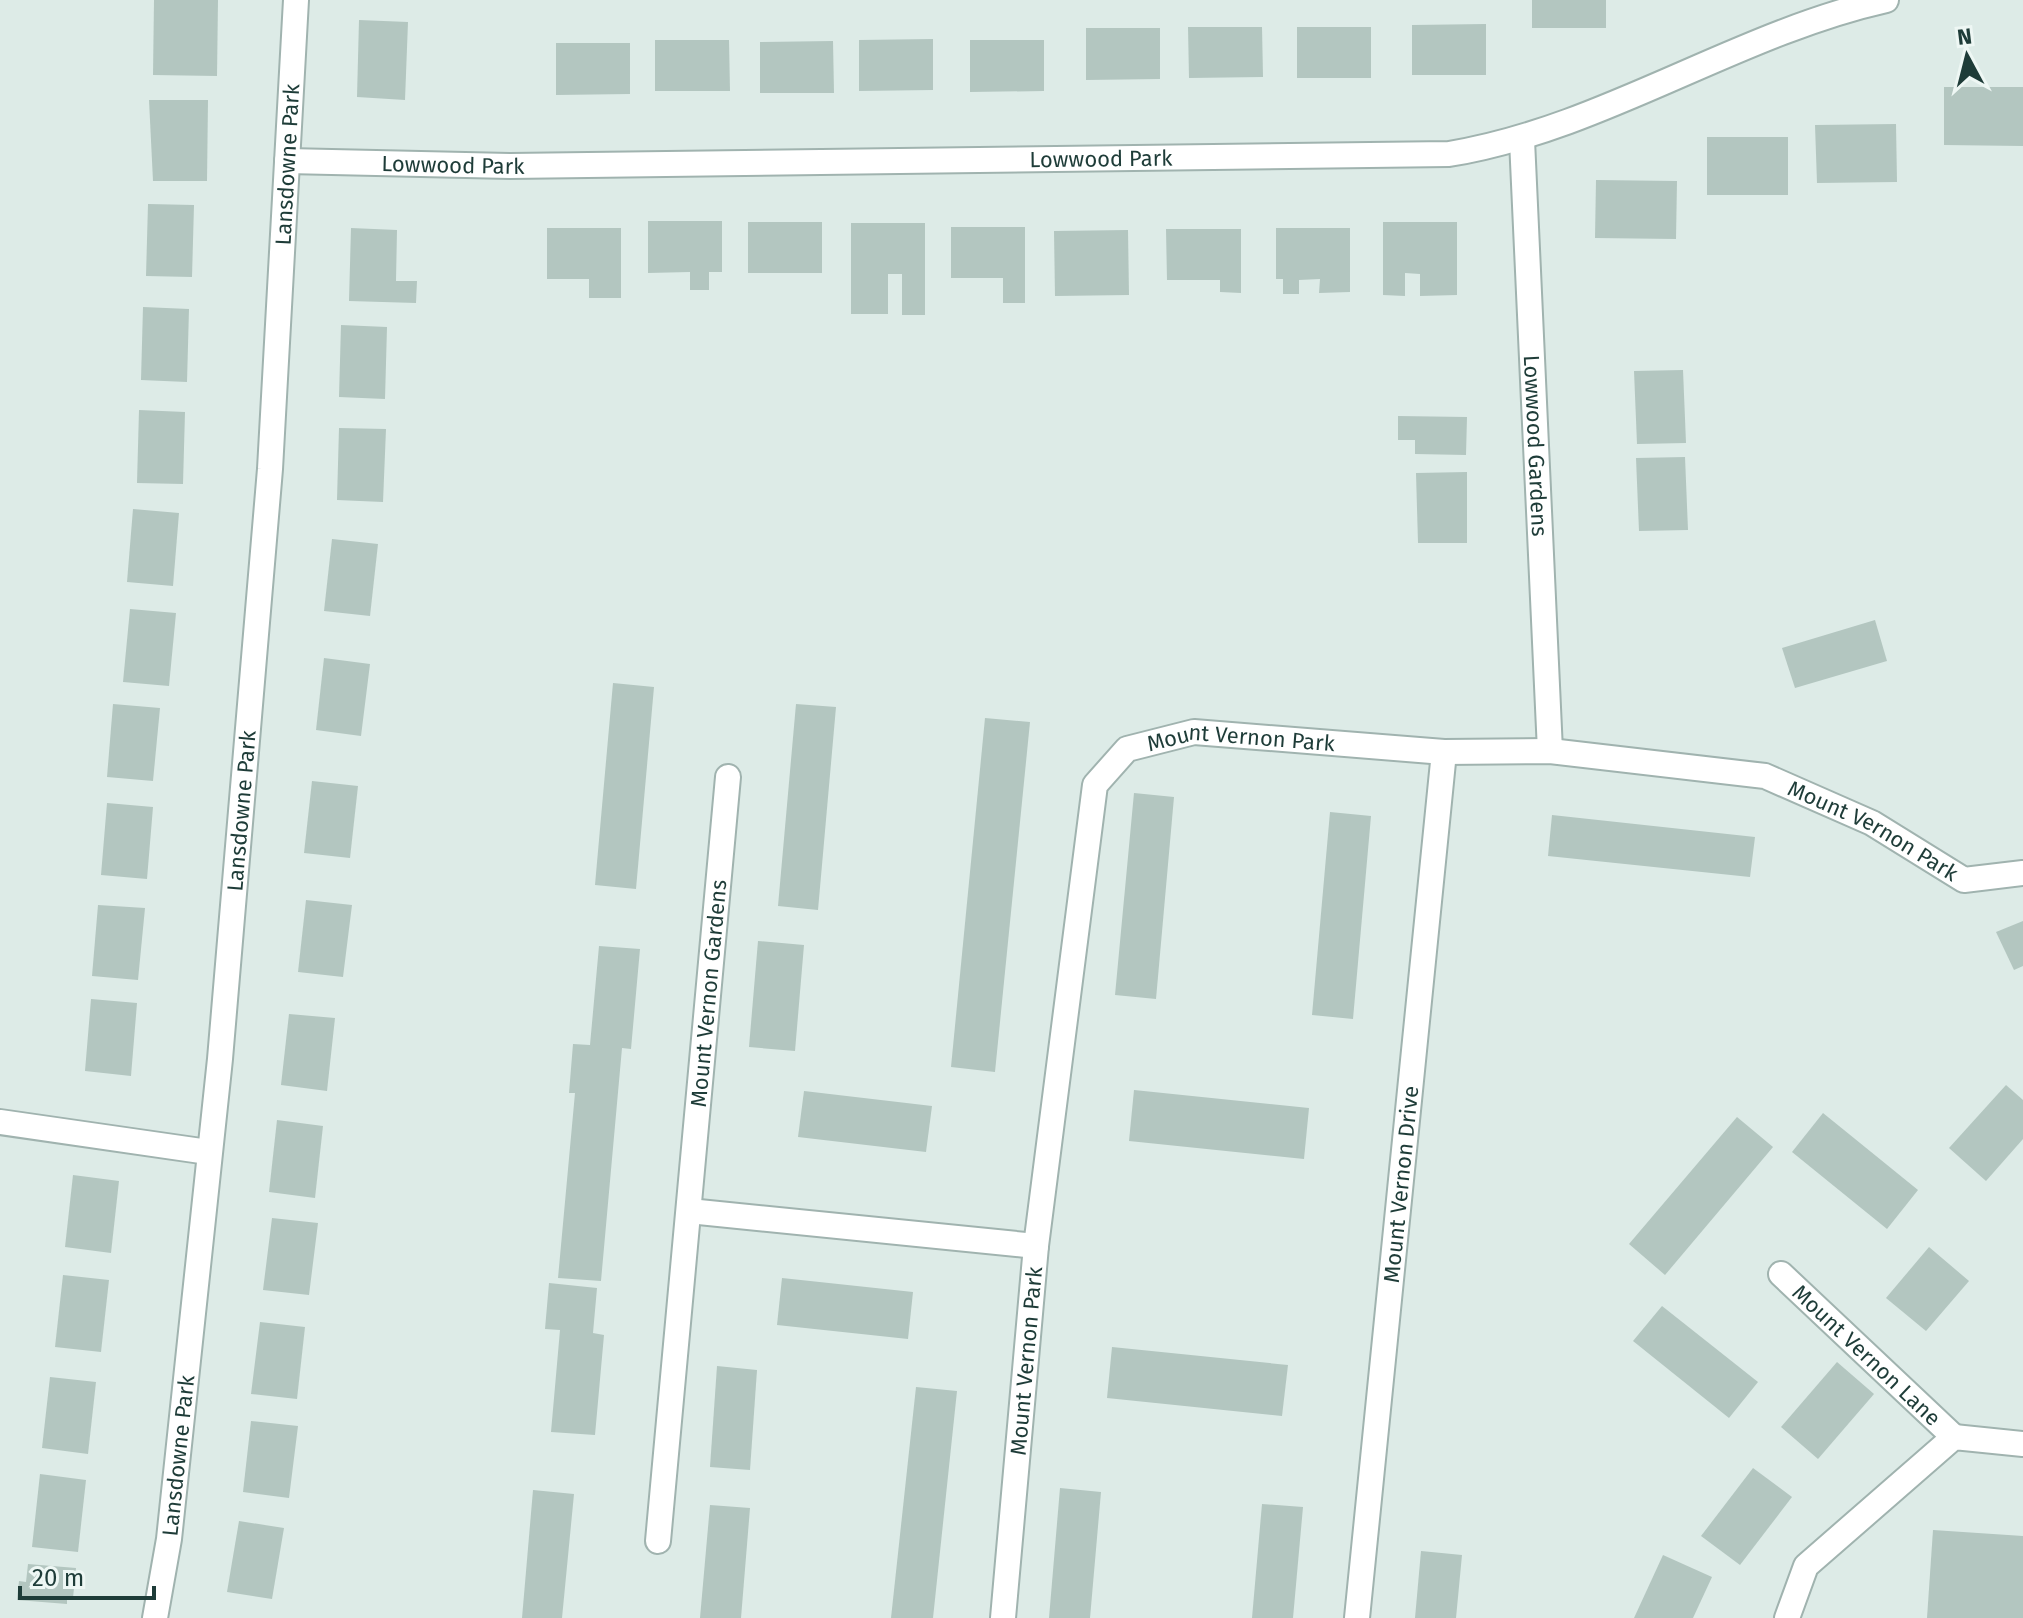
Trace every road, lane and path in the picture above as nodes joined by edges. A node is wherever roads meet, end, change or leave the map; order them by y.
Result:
1 (296, 0) edge
2 (1886, 0) edge
3 (1522, 140) junction
4 (287, 161) junction
5 (1550, 751) junction
6 (1444, 752) junction
7 (728, 777) dead end
8 (2023, 873) edge
9 (0, 1122) edge
10 (208, 1152) junction
11 (689, 1211) junction
12 (1036, 1246) junction
13 (1781, 1274) dead end
14 (1954, 1437) junction
15 (2023, 1444) edge
16 (658, 1541) dead end
17 (155, 1618) edge
18 (1003, 1618) edge
19 (1357, 1618) edge
20 (1787, 1618) edge

1 - 4 street, Lansdowne Park
2 - 3 street, Lowwood Park
3 - 4 street, Lowwood Park
3 - 5 street, Lowwood Gardens
4 - 10 street, Lansdowne Park
5 - 6 street, Mount Vernon Park
5 - 8 street, Mount Vernon Park
6 - 12 street, Mount Vernon Park
6 - 19 street, Mount Vernon Drive
7 - 11 street, Mount Vernon Gardens
9 - 10 street
10 - 17 street, Lansdowne Park
11 - 12 street
11 - 16 street, Mount Vernon Gardens
12 - 18 street, Mount Vernon Park
13 - 14 street, Mount Vernon Lane
14 - 15 street, Mount Vernon Lane
14 - 20 street, Mount Vernon Lane

